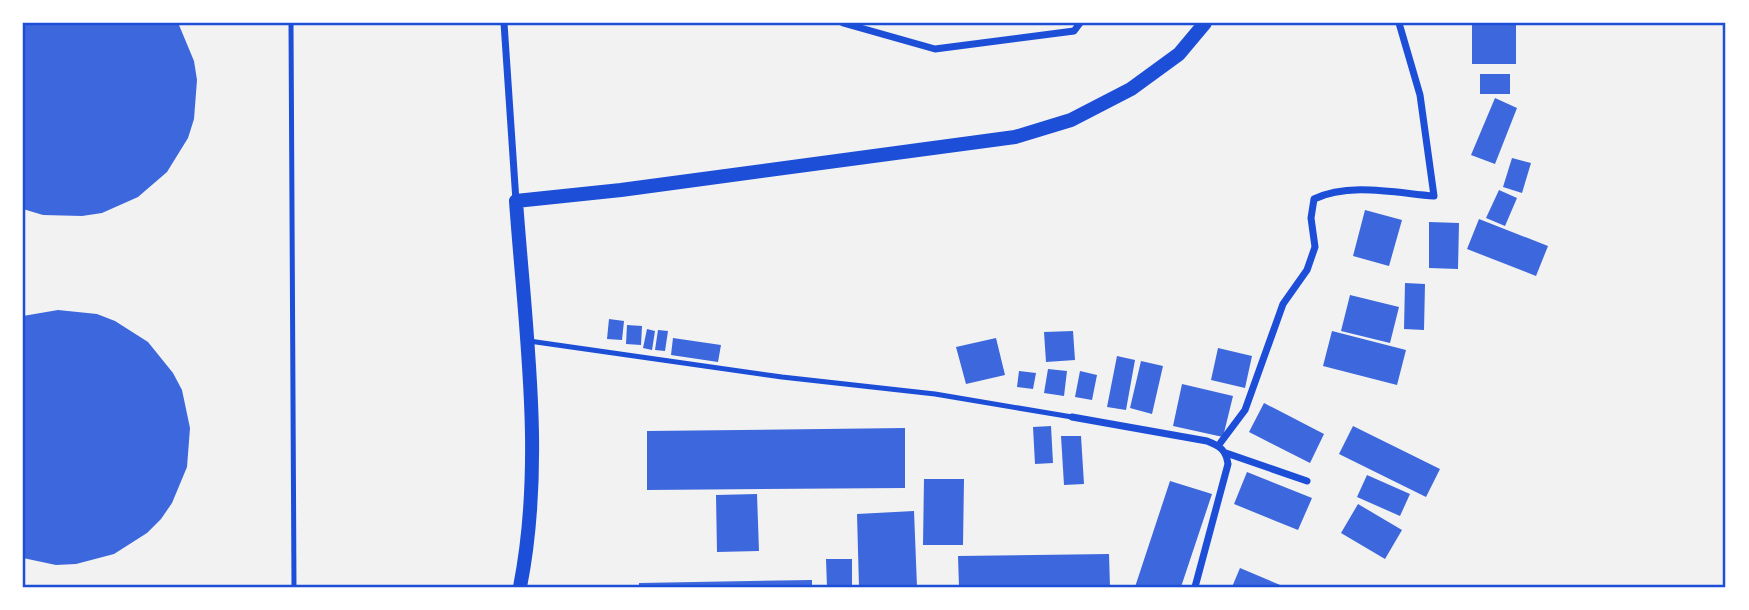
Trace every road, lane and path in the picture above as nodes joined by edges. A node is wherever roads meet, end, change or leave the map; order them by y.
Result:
1 (291, 23) edge
2 (504, 23) edge
3 (843, 23) edge
4 (1080, 23) edge
5 (1205, 23) edge
6 (1399, 23) edge
7 (516, 201) junction
8 (526, 341) junction
9 (1072, 417) joint
10 (1218, 446) junction
11 (1226, 453) junction
12 (1307, 481) dead end
13 (294, 587) edge
14 (520, 587) edge
15 (1195, 587) edge

1 - 13 lane
2 - 7 street
3 - 4 street
5 - 7 main road
6 - 10 street
7 - 8 main road
8 - 9 lane
8 - 14 main road
9 - 10 street
10 - 11 street
11 - 12 street
11 - 15 street

